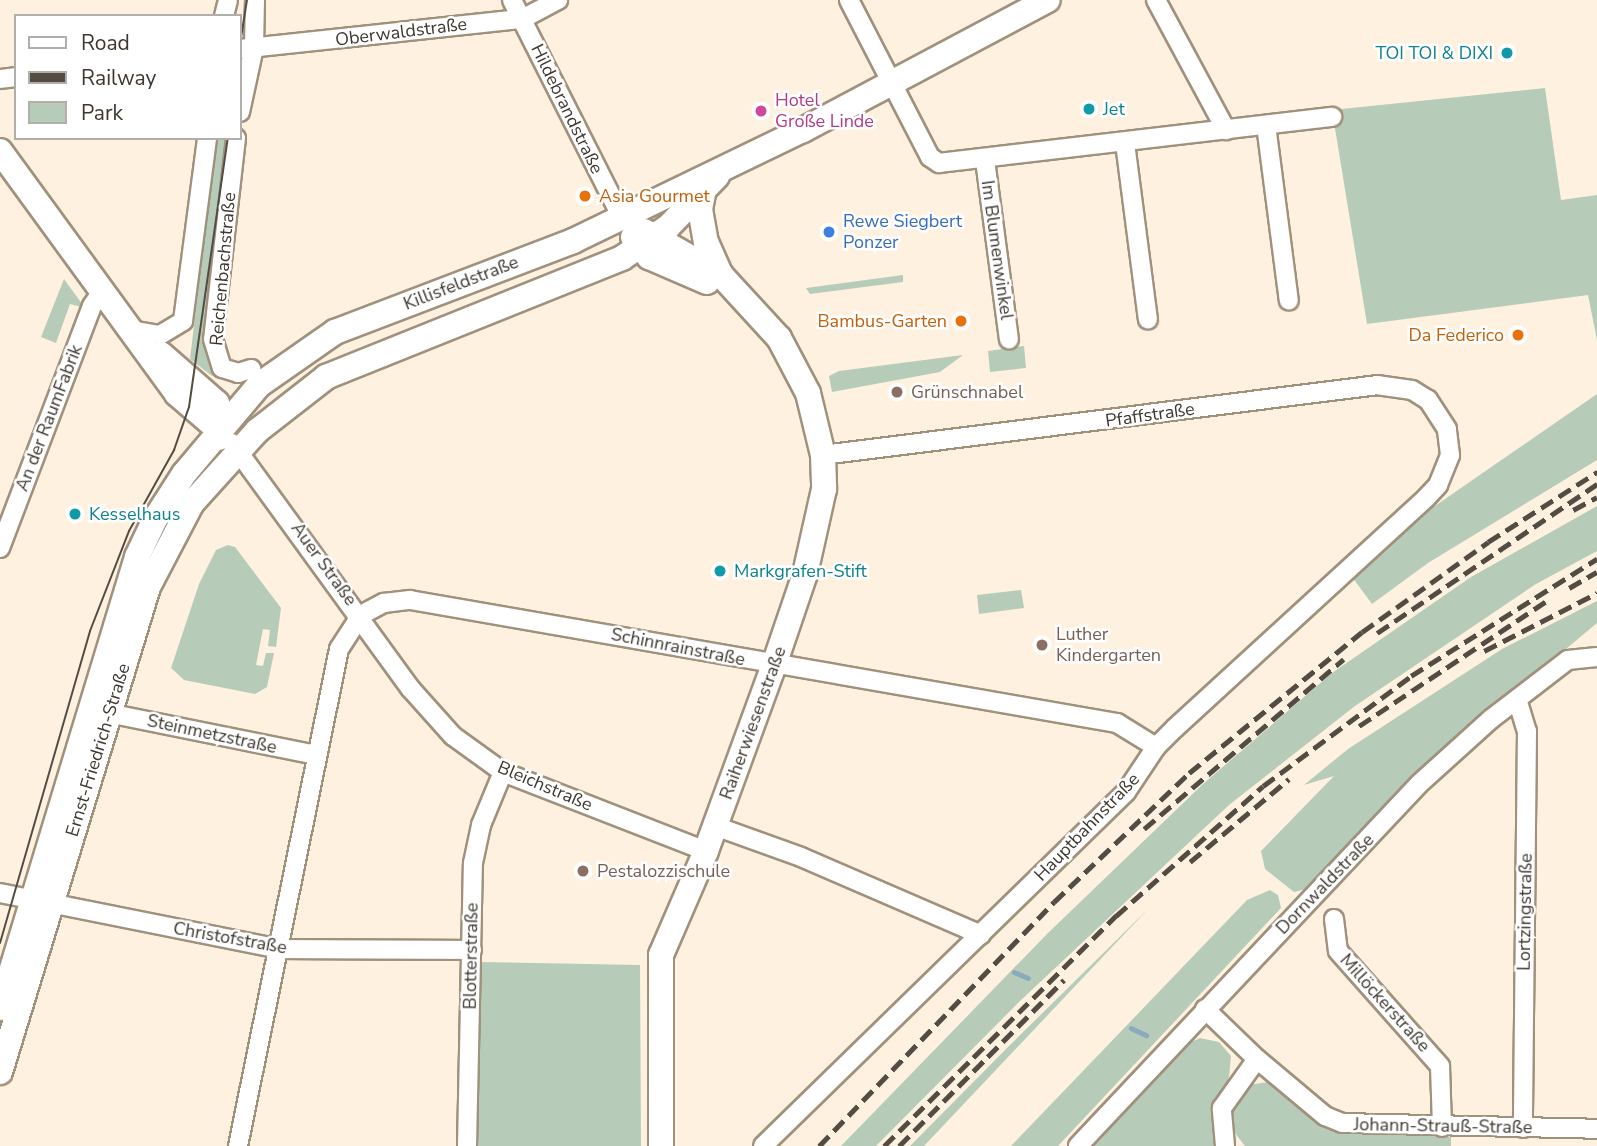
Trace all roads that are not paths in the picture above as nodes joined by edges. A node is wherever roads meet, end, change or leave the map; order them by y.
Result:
1 (255, 0) edge
2 (512, 0) edge
3 (558, 0) edge
4 (849, 0) edge
5 (1048, 0) edge
6 (1156, 0) edge
7 (522, 19) junction
8 (247, 48) edge
9 (893, 84) junction
10 (242, 94) edge
11 (1332, 117) dead end
12 (1266, 125) junction
13 (1226, 130) junction
14 (207, 140) edge
15 (236, 140) edge
16 (1125, 143) junction
17 (0, 151) edge
18 (985, 160) junction
19 (725, 168) junction
20 (703, 194) junction
21 (622, 218) junction
22 (647, 243) junction
23 (721, 275) junction
24 (102, 291) junction
25 (1289, 302) dead end
26 (757, 311) junction
27 (1148, 320) dead end
28 (131, 330) junction
29 (335, 332) junction
30 (1009, 339) dead end
31 (251, 369) junction
32 (214, 399) junction
33 (220, 431) junction
34 (1449, 440) joint
35 (240, 450) junction
36 (822, 456) junction
37 (0, 548) edge
38 (144, 579) junction
39 (361, 615) junction
40 (1597, 657) edge
41 (774, 665) junction
42 (1517, 699) junction
43 (108, 713) junction
44 (1156, 747) junction
45 (317, 755) junction
46 (503, 772) junction
47 (715, 826) junction
48 (706, 851) junction
49 (0, 893) edge
50 (43, 902) junction
51 (1334, 919) dead end
52 (981, 935) junction
53 (280, 949) junction
54 (472, 950) junction
55 (0, 1008) edge
56 (1205, 1009) junction
57 (1257, 1059) junction
58 (0, 1072) edge
59 (1442, 1127) junction
60 (1523, 1128) junction
61 (1597, 1129) edge
62 (1224, 1138) edge
63 (238, 1146) edge
64 (467, 1146) edge
65 (661, 1146) edge
66 (763, 1146) edge
67 (1078, 1146) edge
68 (1236, 1146) edge

1 - 8 street
2 - 7 street, Hildebrandstraße
3 - 7 street, Oberwaldstraße
4 - 9 street, Im Blumenwinkel
5 - 9 main road, Killisfeldstraße
6 - 13 street
7 - 8 street, Oberwaldstraße
7 - 21 street, Hildebrandstraße
8 - 10 street
9 - 18 street, Im Blumenwinkel
9 - 19 main road, Killisfeldstraße
11 - 12 street, Im Blumenwinkel
12 - 13 street, Im Blumenwinkel
12 - 25 street
13 - 16 street, Im Blumenwinkel
14 - 28 street, Reichenbachstraße
15 - 31 street, Reichenbachstraße
16 - 18 street, Im Blumenwinkel
16 - 27 street
17 - 24 main road, Auer Straße
18 - 30 street, Im Blumenwinkel
19 - 20 main road, Killisfeldstraße
19 - 21 main road, Killisfeldstraße
20 - 22 main road, Killisfeldstraße
20 - 23 main road
21 - 22 main road, Raiherwiesenstraße
21 - 29 main road, Killisfeldstraße
22 - 23 main road, Raiherwiesenstraße
22 - 26 main road, Raiherwiesenstraße
22 - 35 main road, Killisfeldstraße
23 - 26 main road, Raiherwiesenstraße
24 - 28 main road, Auer Straße
24 - 37 street, An der RaumFabrik
26 - 36 main road, Raiherwiesenstraße
28 - 32 main road
28 - 33 main road, Auer Straße
29 - 31 main road
29 - 33 main road, Killisfeldstraße
31 - 32 main road
32 - 33 main road
33 - 35 street, Auer Straße
33 - 38 main road, Ernst-Friedrich-Straße
34 - 36 street, Pfaffstraße
34 - 44 street, Hauptbahnstraße
35 - 38 main road, Ernst-Friedrich-Straße
35 - 39 street, Auer Straße
36 - 41 main road, Raiherwiesenstraße
38 - 43 main road, Ernst-Friedrich-Straße
38 - 50 main road, Ernst-Friedrich-Straße
39 - 41 street, Schinnrainstraße
39 - 45 street, Auer Straße
39 - 46 street, Bleichstraße
40 - 42 street, Dornwaldstraße
41 - 44 street, Schinnrainstraße
41 - 47 main road, Raiherwiesenstraße
42 - 56 street, Dornwaldstraße
42 - 60 street, Lortzingstraße
43 - 45 street, Steinmetzstraße
43 - 50 main road, Ernst-Friedrich-Straße
44 - 52 street, Hauptbahnstraße
45 - 53 street, Auer Straße
46 - 48 street, Bleichstraße
46 - 54 street, Blotterstraße
47 - 48 main road, Raiherwiesenstraße
47 - 52 street
48 - 65 main road, Raiherwiesenstraße
49 - 50 street, Christofstraße
50 - 53 street, Christofstraße
50 - 55 main road, Ernst-Friedrich-Straße
50 - 58 main road, Ernst-Friedrich-Straße
51 - 59 street, Millöckerstraße
52 - 66 street, Hauptbahnstraße
53 - 54 street, Christofstraße
53 - 63 street, Auer Straße
54 - 64 street, Blotterstraße
56 - 57 street, Johann-Strauß-Straße
56 - 67 street, Dornwaldstraße
57 - 59 street, Johann-Strauß-Straße
57 - 62 street
59 - 60 street, Johann-Strauß-Straße
60 - 61 street, Johann-Strauß-Straße
62 - 68 street

